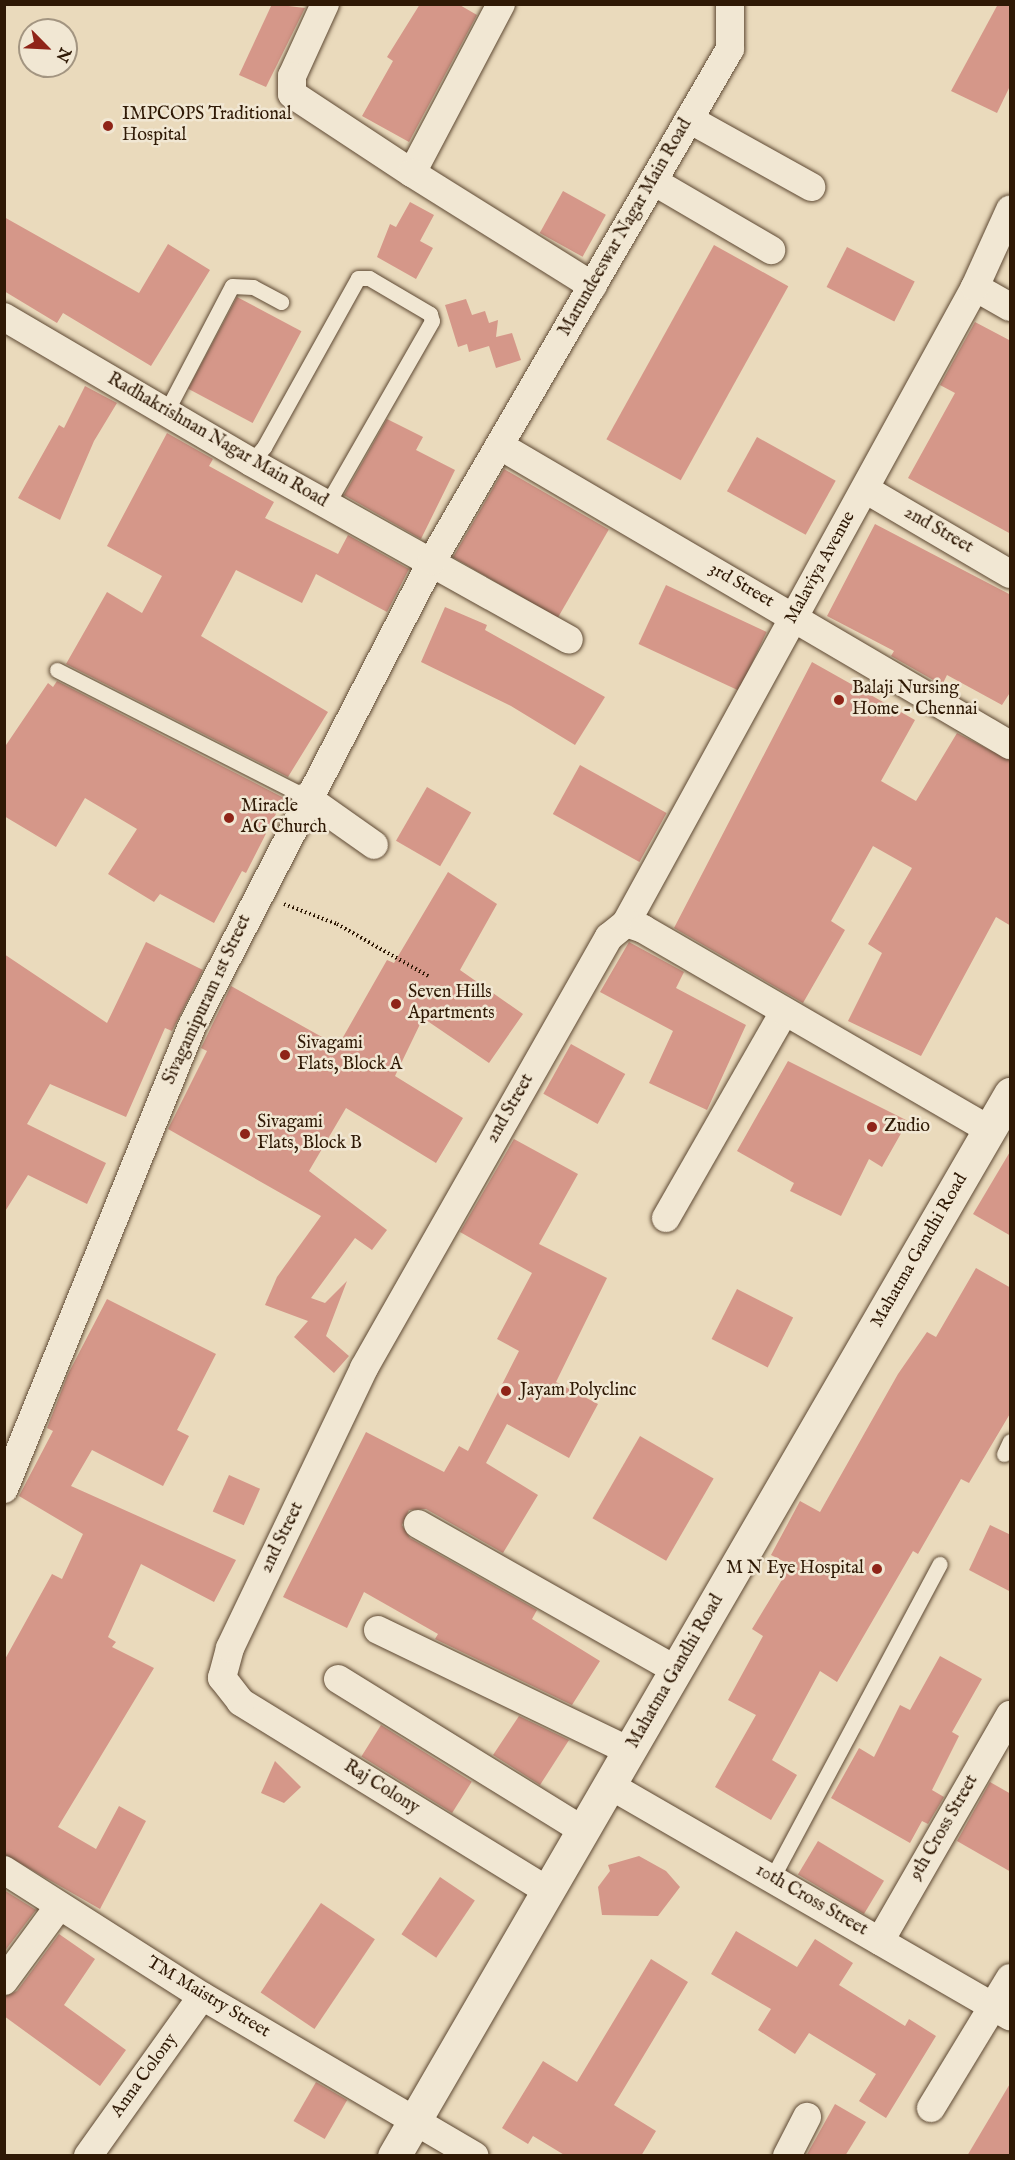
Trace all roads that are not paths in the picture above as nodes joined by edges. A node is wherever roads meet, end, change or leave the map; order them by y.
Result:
1 (325, 4) edge
2 (501, 4) edge
3 (730, 4) edge
4 (689, 119) junction
5 (412, 173) junction
6 (653, 181) junction
7 (811, 187) dead end
8 (1011, 210) edge
9 (771, 250) dead end
10 (593, 286) junction
11 (975, 287) junction
12 (280, 302) dead end
13 (1011, 307) edge
14 (4, 317) edge
15 (166, 412) junction
16 (502, 447) junction
17 (251, 462) junction
18 (865, 489) junction
19 (327, 504) junction
20 (432, 561) junction
21 (1011, 574) edge
22 (794, 617) junction
23 (569, 639) dead end
24 (57, 670) dead end
25 (1011, 745) edge
26 (306, 797) junction
27 (374, 845) dead end
28 (626, 923) junction
29 (784, 1012) junction
30 (1000, 1112) edge
31 (666, 1218) dead end
32 (4, 1489) edge
33 (418, 1524) dead end
34 (940, 1564) dead end
35 (378, 1630) dead end
36 (676, 1670) junction
37 (222, 1678) joint
38 (338, 1679) dead end
39 (1011, 1715) edge
40 (631, 1752) junction
41 (611, 1786) junction
42 (584, 1831) junction
43 (4, 1870) edge
44 (772, 1878) junction
45 (548, 1891) junction
46 (58, 1906) junction
47 (880, 1941) junction
48 (1011, 1978) edge
49 (4, 1981) edge
50 (202, 1996) junction
51 (1002, 2011) edge
52 (931, 2108) dead end
53 (807, 2117) dead end
54 (415, 2120) junction
55 (88, 2156) edge
56 (394, 2156) edge
57 (475, 2156) edge
58 (787, 2156) edge

1 - 5 street
2 - 5 street
3 - 4 street, Marundeeswar Nagar Main Road
4 - 6 street, Marundeeswar Nagar Main Road
4 - 7 street
5 - 10 street
6 - 9 street
6 - 10 street, Marundeeswar Nagar Main Road
8 - 11 street, Malaviya Avenue
10 - 16 street, Marundeeswar Nagar Main Road
11 - 13 street
11 - 18 street, Malaviya Avenue
12 - 15 lane
14 - 15 street, Radhakrishnan Nagar Main Road
15 - 17 street, Radhakrishnan Nagar Main Road
16 - 20 street, Marundeeswar Nagar Main Road
16 - 22 street, 3rd Street
17 - 19 street, Radhakrishnan Nagar Main Road
17 - 19 lane
18 - 21 street, 2nd Street
18 - 22 street, Malaviya Avenue
19 - 20 street, Radhakrishnan Nagar Main Road
20 - 23 street, Radhakrishnan Nagar Main Road
20 - 26 street, Sivagamipuram 1st Street
22 - 25 street, 3rd Street
22 - 28 street, Malaviya Avenue
24 - 26 lane
26 - 27 street
26 - 32 street, Sivagamipuram 1st Street
28 - 29 street
28 - 37 street, 2nd Street
29 - 30 street
29 - 31 street
30 - 36 main road, Mahatma Gandhi Road
33 - 36 street
34 - 44 lane
35 - 40 street
36 - 40 main road, Mahatma Gandhi Road
37 - 45 street, Raj Colony
38 - 42 street
39 - 47 street, 9th Cross Street
40 - 41 main road, Mahatma Gandhi Road
41 - 42 main road, Mahatma Gandhi Road
41 - 44 street, 10th Cross Street
42 - 45 main road, Mahatma Gandhi Road
43 - 46 street, TM Maistry Street
44 - 47 street, 10th Cross Street
45 - 54 main road, Mahatma Gandhi Road
46 - 49 street
46 - 50 street, TM Maistry Street
47 - 51 street, 10th Cross Street
48 - 51 street
50 - 54 street, TM Maistry Street
50 - 55 street, Anna Colony
51 - 52 street
53 - 58 street
54 - 56 main road, Mahatma Gandhi Road
54 - 57 street, TM Maistry Street

